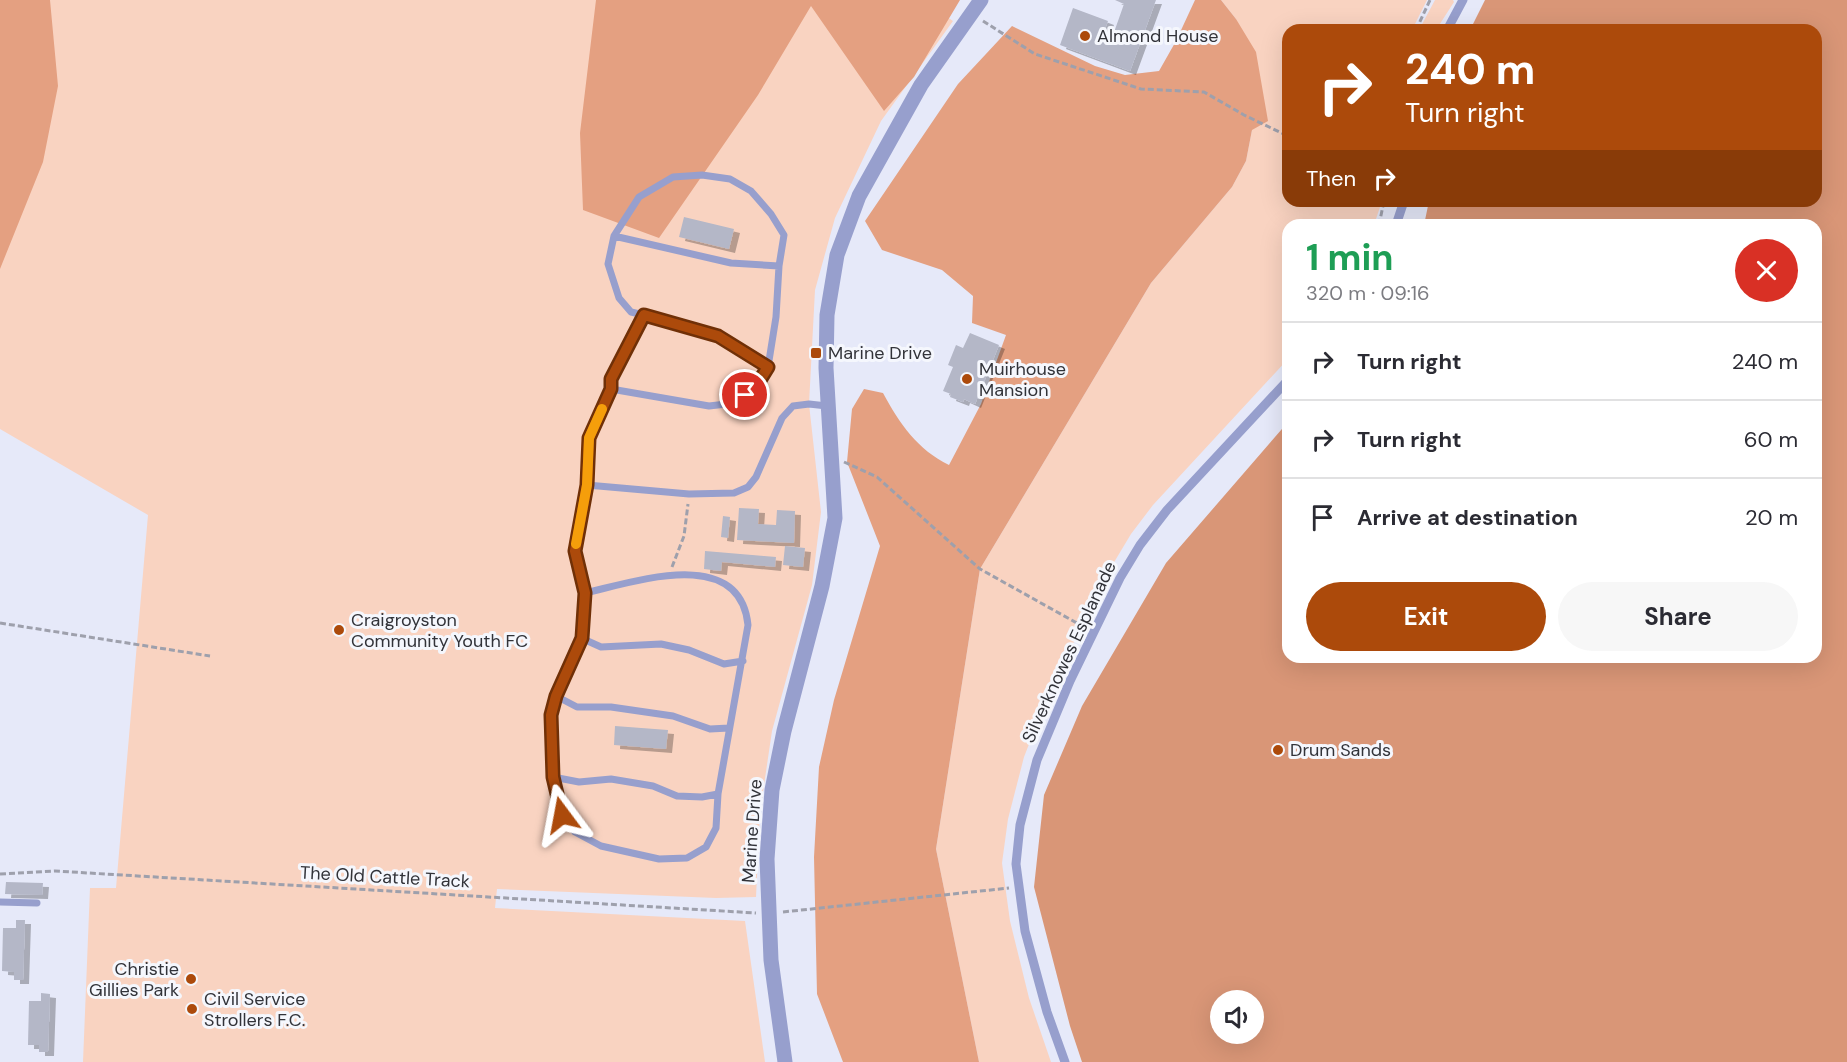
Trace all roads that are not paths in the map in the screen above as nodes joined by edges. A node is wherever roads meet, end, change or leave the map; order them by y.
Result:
1 (981, 0) edge
2 (1463, 0) edge
3 (1450, 24) edge
4 (614, 236) junction
5 (779, 266) junction
6 (644, 315) junction
7 (768, 367) junction
8 (1282, 386) edge
9 (611, 389) junction
10 (827, 406) junction
11 (587, 485) junction
12 (585, 593) junction
13 (582, 638) junction
14 (743, 661) junction
15 (556, 696) junction
16 (729, 728) junction
17 (553, 777) junction
18 (718, 794) junction
19 (0, 902) edge
20 (37, 903) dead end
21 (785, 1062) edge
22 (1065, 1062) edge

1 - 10 street, Marine Drive
2 - 3 street
4 - 5 lane
4 - 5 lane
4 - 6 lane
5 - 7 lane
6 - 7 lane
6 - 9 lane
7 - 9 lane
8 - 22 street, Silverknowes Esplanade
9 - 11 lane
10 - 11 lane
10 - 21 street, Marine Drive
11 - 12 lane
12 - 13 lane
12 - 14 lane
13 - 14 lane
13 - 15 lane
14 - 16 lane
15 - 16 lane
15 - 17 lane
16 - 18 lane
17 - 18 lane
17 - 18 lane
19 - 20 lane

